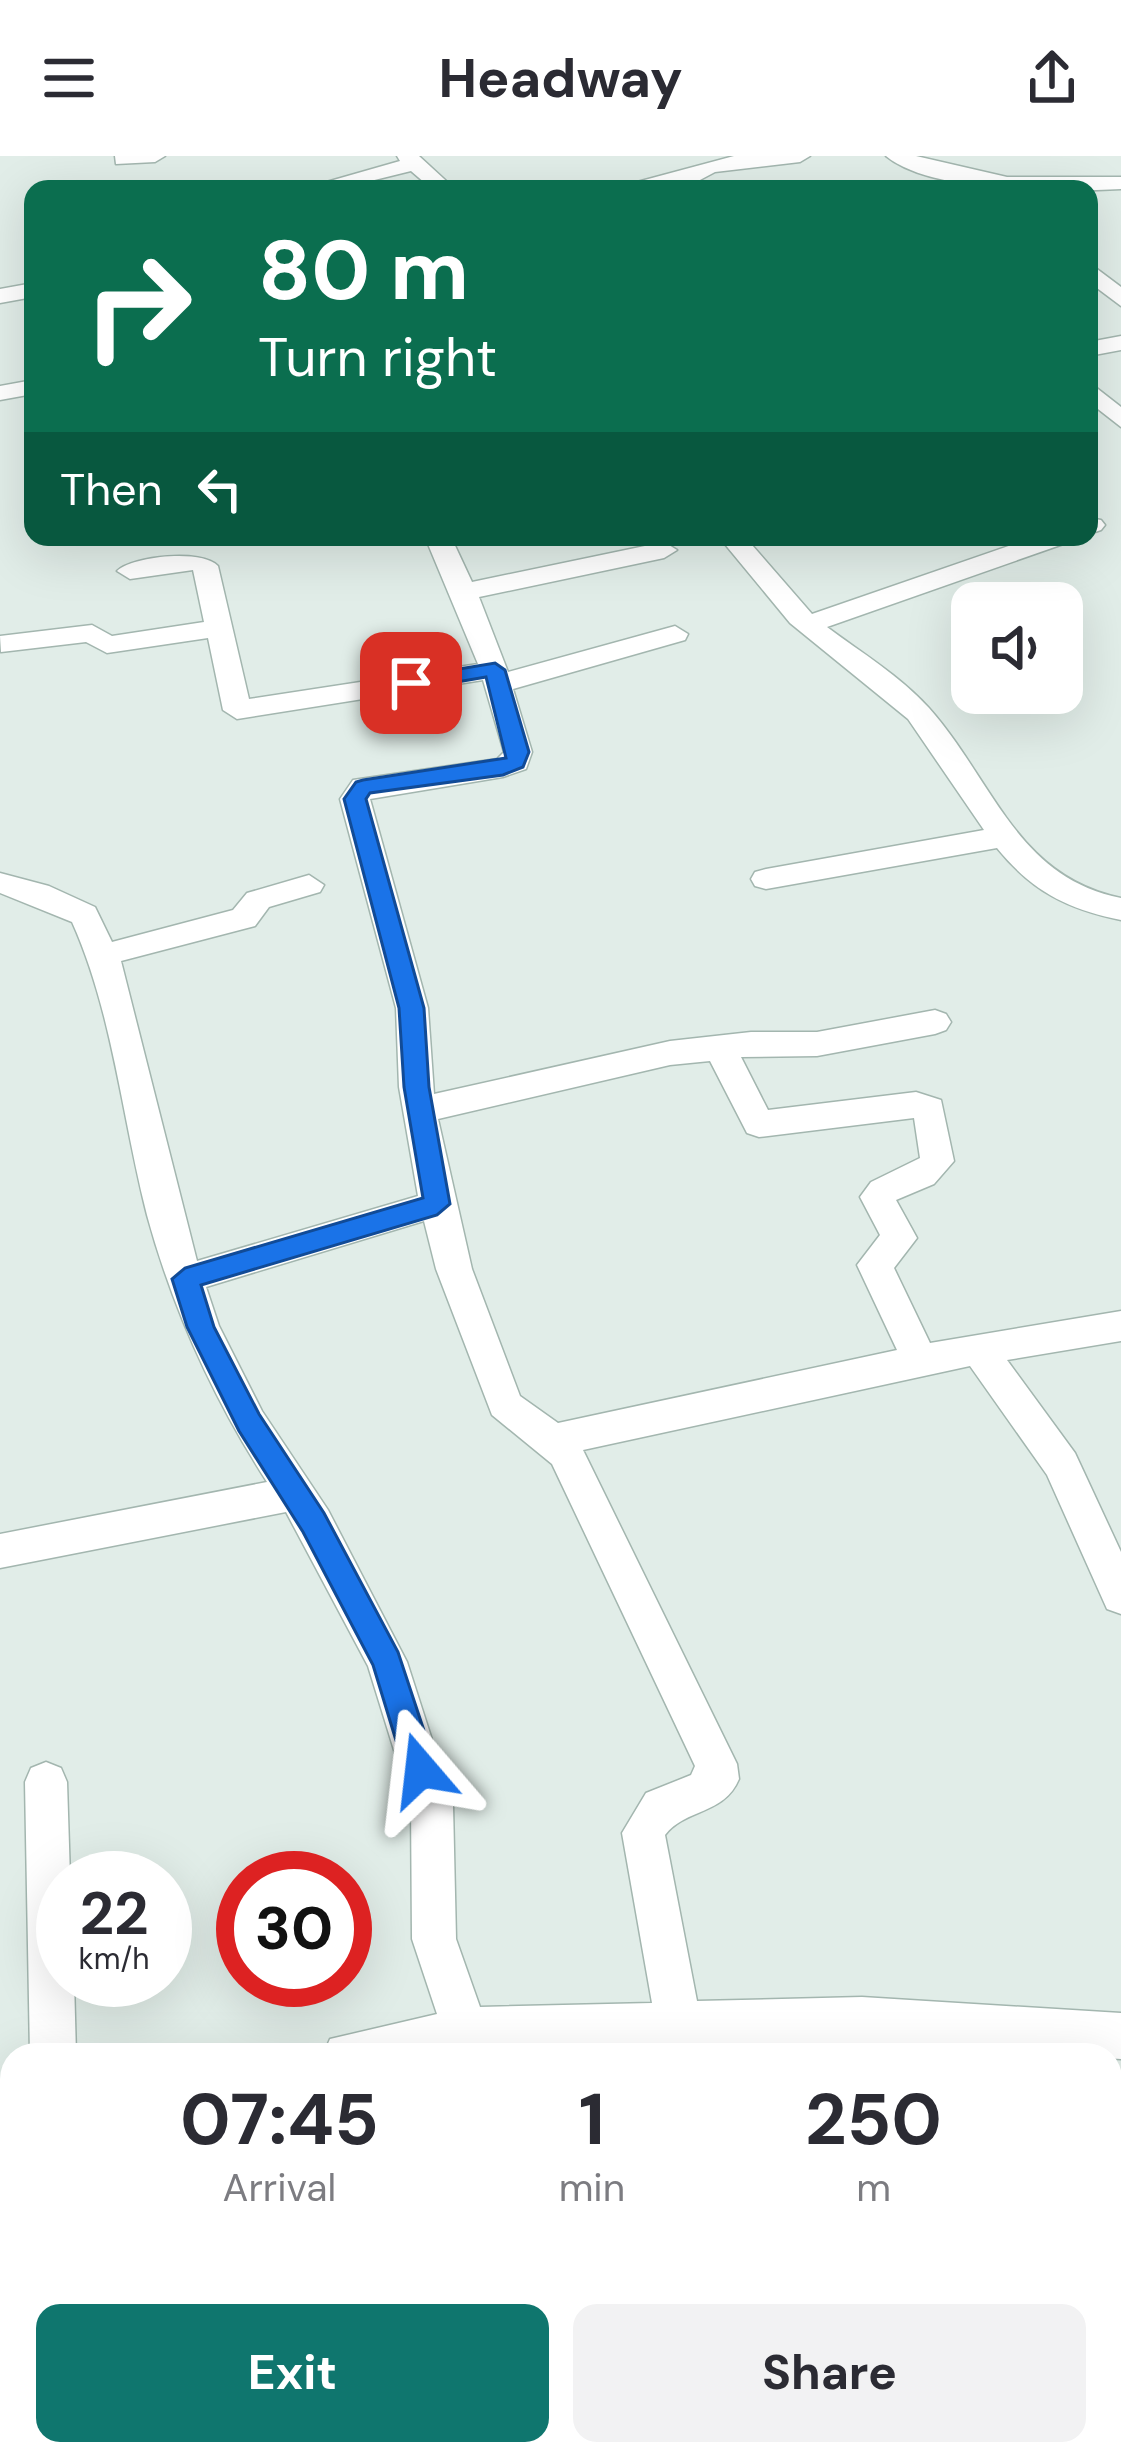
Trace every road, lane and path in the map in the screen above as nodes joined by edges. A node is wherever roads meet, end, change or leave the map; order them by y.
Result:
1 (155, 156) edge
2 (800, 156) edge
3 (896, 156) edge
4 (123, 160) dead end
5 (410, 160) edge
6 (343, 180) edge
7 (433, 180) edge
8 (681, 180) edge
9 (966, 180) edge
10 (1098, 278) edge
11 (1121, 299) edge
12 (1098, 398) edge
13 (1098, 425) edge
14 (442, 546) edge
15 (740, 546) edge
16 (1034, 546) edge
17 (664, 550) dead end
18 (130, 571) dead end
19 (463, 592) junction
20 (807, 626) junction
21 (220, 628) junction
22 (675, 634) dead end
23 (1, 644) edge
24 (496, 677) junction
25 (1002, 837) junction
26 (766, 878) dead end
27 (0, 883) edge
28 (309, 885) dead end
29 (1121, 909) edge
30 (103, 955) junction
31 (934, 1022) dead end
32 (719, 1047) junction
33 (421, 1110) junction
34 (437, 1204) junction
35 (185, 1279) junction
36 (1121, 1326) edge
37 (979, 1349) junction
38 (920, 1360) junction
39 (556, 1440) junction
40 (295, 1493) junction
41 (0, 1550) edge
42 (1121, 1597) edge
43 (46, 1782) dead end
44 (679, 2024) junction
45 (1121, 2036) edge
46 (813, 2038) edge
47 (930, 2039) edge
48 (53, 2043) edge
49 (471, 2043) edge

1 - 4 street
2 - 8 street
3 - 9 street
5 - 6 street
5 - 7 street
10 - 11 street
12 - 13 street
14 - 19 street
15 - 20 street
16 - 20 street
17 - 19 street
18 - 21 street
19 - 24 street
20 - 25 street
21 - 23 street
21 - 24 street
22 - 24 street
24 - 33 street
25 - 26 street
25 - 29 street
27 - 30 street
28 - 30 street
30 - 35 street
31 - 32 street
32 - 33 street
32 - 38 street
33 - 34 street
34 - 35 street
34 - 39 street
35 - 40 street
36 - 37 street
37 - 38 street
37 - 42 street
38 - 39 street
39 - 44 street
40 - 41 street
40 - 49 street
43 - 48 street
44 - 46 street
44 - 49 street
45 - 47 street
46 - 47 street

